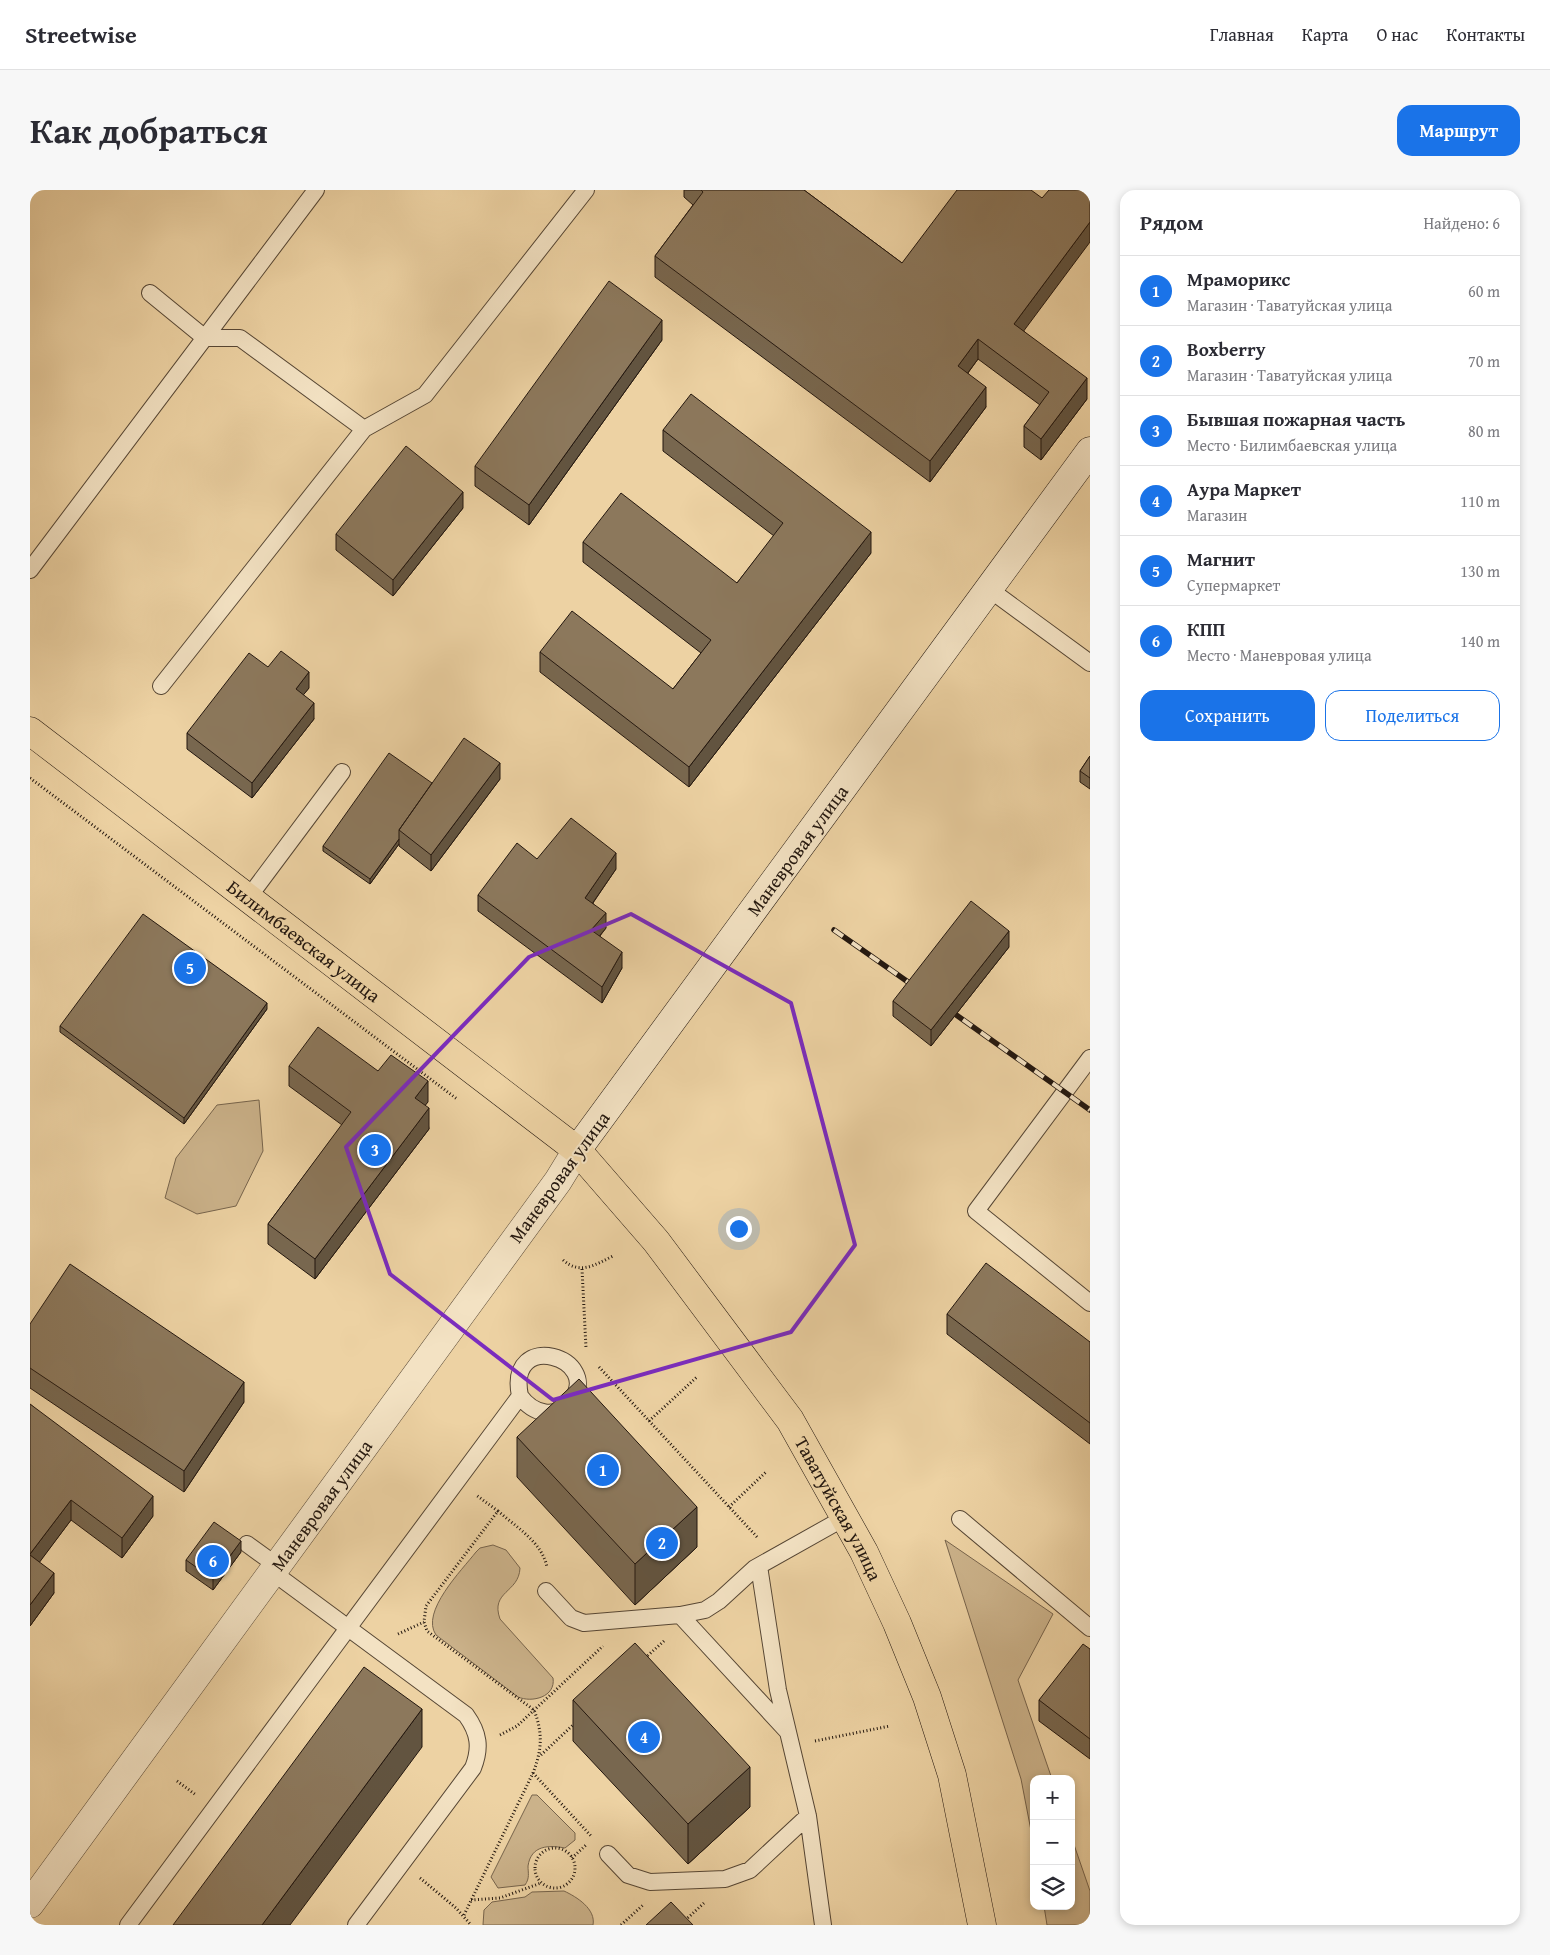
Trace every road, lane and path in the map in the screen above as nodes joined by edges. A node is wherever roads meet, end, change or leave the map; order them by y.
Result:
1 (316, 190) edge
2 (586, 190) edge
3 (150, 294) dead end
4 (205, 338) junction
5 (364, 429) junction
6 (1090, 451) edge
7 (30, 570) edge
8 (989, 589) junction
9 (1090, 663) edge
10 (161, 686) dead end
11 (30, 731) edge
12 (342, 772) dead end
13 (30, 778) edge
14 (248, 898) junction
15 (1090, 1058) edge
16 (463, 1103) dead end
17 (577, 1150) junction
18 (613, 1256) dead end
19 (563, 1260) dead end
20 (582, 1269) junction
21 (1090, 1302) edge
22 (589, 1355) dead end
23 (592, 1360) dead end
24 (698, 1376) dead end
25 (520, 1396) dead end
26 (649, 1421) junction
27 (766, 1472) dead end
28 (457, 1481) junction
29 (729, 1507) junction
30 (498, 1511) junction
31 (846, 1517) junction
32 (960, 1519) dead end
33 (247, 1544) dead end
34 (776, 1557) junction
35 (758, 1566) junction
36 (274, 1568) junction
37 (546, 1591) joint
38 (683, 1618) junction
39 (631, 1620) junction
40 (349, 1628) junction
41 (1090, 1628) edge
42 (642, 1661) edge
43 (534, 1710) junction
44 (576, 1722) edge
45 (890, 1726) dead end
46 (790, 1739) junction
47 (478, 1742) junction
48 (540, 1756) junction
49 (533, 1773) junction
50 (808, 1816) junction
51 (594, 1838) junction
52 (608, 1854) joint
53 (572, 1858) junction
54 (402, 1864) junction
55 (541, 1883) junction
56 (471, 1900) junction
57 (30, 1904) edge
58 (464, 1915) junction
59 (128, 1925) edge
60 (356, 1925) edge
61 (471, 1925) edge
62 (824, 1925) edge
63 (982, 1925) edge

1 - 4 lane
2 - 5 lane
3 - 4 lane
4 - 5 lane
4 - 7 lane
5 - 10 lane
6 - 8 street, Маневровая улица
8 - 9 lane
8 - 17 street, Маневровая улица
11 - 14 main road, Билимбаевская улица
12 - 14 lane
13 - 16 path
14 - 17 main road, Билимбаевская улица
15 - 21 lane
17 - 31 main road, Таватуйская улица
17 - 36 street, Маневровая улица
18 - 20 path
19 - 20 path
20 - 22 path
23 - 26 path
24 - 26 path
25 - 28 lane
26 - 29 path
27 - 29 path
28 - 30 path
28 - 40 lane
29 - 34 path
30 - 37 path
30 - 43 path
31 - 34 lane
31 - 63 main road, Таватуйская улица
32 - 41 lane
33 - 36 lane
34 - 35 lane
35 - 38 lane
35 - 46 lane
36 - 40 lane
36 - 57 street, Маневровая улица
37 - 39 lane
38 - 39 lane
38 - 42 path
38 - 46 lane
39 - 43 path
40 - 47 lane
40 - 59 lane
43 - 47 path
43 - 48 path
44 - 48 path
45 - 46 path
46 - 50 lane
47 - 54 lane
48 - 49 path
49 - 51 path
49 - 56 path
50 - 52 lane
50 - 62 lane
51 - 52 path
51 - 53 path
53 - 55 path
53 - 55 path
54 - 58 path
54 - 60 lane
55 - 56 path
56 - 58 path
58 - 61 path

